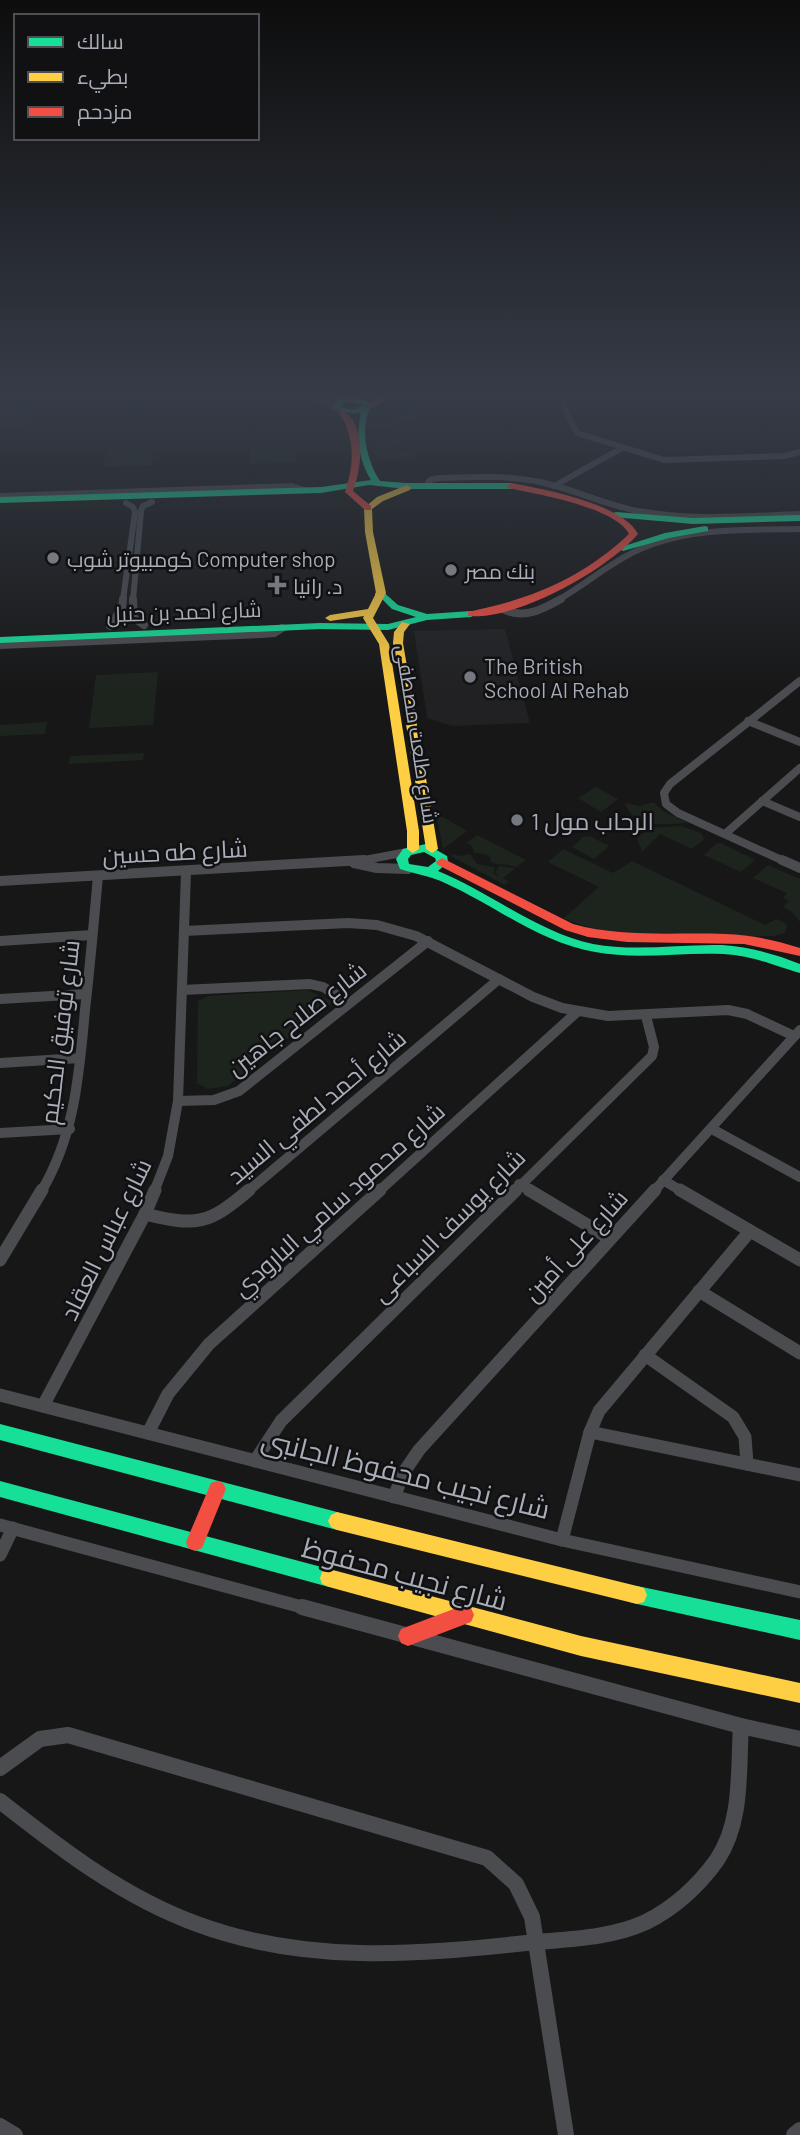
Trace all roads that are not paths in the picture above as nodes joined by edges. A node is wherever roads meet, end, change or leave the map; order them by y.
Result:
1 (131, 493) edge
2 (304, 493) junction
3 (322, 493) junction
4 (328, 493) edge
5 (353, 493) edge
6 (397, 493) edge
7 (539, 493) edge
8 (574, 493) edge
9 (0, 498) edge
10 (64, 502) junction
11 (152, 502) junction
12 (126, 503) junction
13 (0, 508) edge
14 (368, 510) junction
15 (604, 513) junction
16 (800, 516) edge
17 (800, 527) edge
18 (675, 531) junction
19 (621, 548) junction
20 (381, 593) junction
21 (505, 610) junction
22 (427, 617) junction
23 (454, 617) junction
24 (336, 618) junction
25 (372, 620) junction
26 (319, 622) junction
27 (405, 624) junction
28 (144, 625) junction
29 (110, 626) junction
30 (287, 628) junction
31 (0, 631) edge
32 (48, 633) junction
33 (26, 634) junction
34 (0, 643) edge
35 (384, 644) junction
36 (399, 649) junction
37 (800, 681) edge
38 (748, 721) junction
39 (800, 743) edge
40 (800, 768) edge
41 (762, 801) junction
42 (800, 817) edge
43 (724, 834) junction
44 (432, 849) junction
45 (410, 850) junction
46 (352, 862) junction
47 (442, 862) junction
48 (800, 868) edge
49 (408, 869) junction
50 (186, 872) junction
51 (429, 872) junction
52 (98, 876) junction
53 (0, 881) edge
54 (184, 931) junction
55 (92, 936) junction
56 (0, 941) edge
57 (428, 941) junction
58 (800, 952) edge
59 (800, 970) edge
60 (499, 979) junction
61 (182, 990) junction
62 (86, 994) junction
63 (0, 999) edge
64 (350, 1003) junction
65 (577, 1012) junction
66 (646, 1016) junction
67 (797, 1033) edge
68 (80, 1058) junction
69 (0, 1063) edge
70 (178, 1101) junction
71 (71, 1129) junction
72 (712, 1129) junction
73 (0, 1133) edge
74 (798, 1173) edge
75 (663, 1180) junction
76 (519, 1184) junction
77 (145, 1214) junction
78 (750, 1231) junction
79 (609, 1238) junction
80 (0, 1260) edge
81 (800, 1260) edge
82 (699, 1292) junction
83 (800, 1353) edge
84 (645, 1355) junction
85 (0, 1395) edge
86 (43, 1406) junction
87 (0, 1432) edge
88 (590, 1432) junction
89 (148, 1433) junction
90 (255, 1461) junction
91 (747, 1464) junction
92 (800, 1475) edge
93 (0, 1489) edge
94 (217, 1489) junction
95 (394, 1497) junction
96 (7, 1527) edge
97 (562, 1540) junction
98 (195, 1542) junction
99 (0, 1555) edge
100 (800, 1592) edge
101 (464, 1615) junction
102 (800, 1630) edge
103 (408, 1636) junction
104 (800, 1693) edge
105 (741, 1726) junction
106 (800, 1739) edge
107 (0, 1768) edge
108 (0, 1801) edge
109 (537, 1942) junction
110 (800, 2130) edge
111 (566, 2135) edge
112 (794, 2135) edge

1 - 9 street
2 - 3 street
2 - 10 street
2 - 11 street
3 - 4 street
3 - 14 street
5 - 14 street
6 - 14 street
7 - 15 street
8 - 16 street
9 - 10 street
10 - 12 street
10 - 13 street
11 - 12 street
11 - 28 street
12 - 29 street
14 - 20 street
15 - 18 street
15 - 19 street, شارع احمد بن حنبل
16 - 18 street
17 - 18 street
18 - 19 street
18 - 21 street
19 - 21 street, شارع احمد بن حنبل
20 - 22 street, شارع طلعت مصطفى
20 - 24 street
20 - 25 street
21 - 23 street, شارع احمد بن حنبل
22 - 23 street, شارع احمد بن حنبل
22 - 27 street, شارع احمد بن حنبل
23 - 36 street
24 - 25 street, شارع احمد بن حنبل
24 - 26 street, شارع احمد بن حنبل
25 - 26 street, شارع احمد بن حنبل
25 - 27 street, شارع احمد بن حنبل
25 - 35 street, شارع طلعت مصطفى
26 - 28 street, شارع احمد بن حنبل
26 - 30 street, شارع احمد بن حنبل
27 - 36 street, شارع طلعت مصطفى
28 - 29 street, شارع احمد بن حنبل
29 - 32 street, شارع احمد بن حنبل
30 - 32 street, شارع احمد بن حنبل
30 - 34 street
30 - 35 street
31 - 33 street, شارع احمد بن حنبل
32 - 33 street, شارع احمد بن حنبل
33 - 34 street, شارع احمد بن حنبل
35 - 45 street, شارع طلعت مصطفى
36 - 44 street, شارع طلعت مصطفى
37 - 38 street
38 - 39 street
38 - 43 street
40 - 41 street
41 - 42 street
41 - 43 street
43 - 48 street
44 - 45 street
44 - 47 street
45 - 46 street, شارع طه حسين
45 - 49 street, شارع طلعت مصطفى
46 - 49 street, شارع طه حسين
46 - 50 street, شارع طه حسين
47 - 51 street
47 - 58 street
49 - 51 street
50 - 52 street, شارع طه حسين
50 - 54 street, شارع عباس العقاد
51 - 59 street
52 - 53 street, شارع طه حسين
52 - 55 street, شارع توفيق الحكيم
54 - 57 street
54 - 61 street, شارع عباس العقاد
55 - 56 street
55 - 62 street, شارع توفيق الحكيم
57 - 60 street
57 - 64 street, شارع صلاح جاهين
60 - 65 street
60 - 77 street, شارع أحمد لطفي السيد
61 - 64 street
61 - 70 street, شارع عباس العقاد
62 - 63 street
62 - 68 street, شارع توفيق الحكيم
64 - 70 street, شارع صلاح جاهين
65 - 66 street
65 - 89 street, شارع محمود سامي البارودي
66 - 67 street
66 - 76 street, شارع يوسف السباعى
67 - 72 street, شارع على أمين
68 - 69 street
68 - 71 street, شارع توفيق الحكيم
70 - 77 street, شارع عباس العقاد
71 - 73 street
71 - 80 street, شارع توفيق الحكيم
72 - 74 street
72 - 75 street, شارع على أمين
75 - 78 street
75 - 79 street, شارع على أمين
76 - 79 street
76 - 90 street, شارع يوسف السباعى
77 - 86 street, شارع عباس العقاد
78 - 81 street
78 - 82 street
79 - 95 street, شارع على أمين
82 - 83 street
82 - 84 street
84 - 88 street
84 - 91 street
85 - 86 street, شارع نجيب محفوظ الجانبى
86 - 89 street, شارع نجيب محفوظ الجانبى
87 - 94 street, شارع نجيب محفوظ
88 - 91 street
88 - 97 street
89 - 90 street, شارع نجيب محفوظ الجانبى
90 - 95 street, شارع نجيب محفوظ الجانبى
91 - 92 street
93 - 98 street, شارع نجيب محفوظ
94 - 98 street
94 - 102 street, شارع نجيب محفوظ
95 - 97 street, شارع نجيب محفوظ الجانبى
96 - 99 street
96 - 103 street
97 - 100 street, شارع نجيب محفوظ الجانبى
98 - 101 street, شارع نجيب محفوظ
101 - 103 street
101 - 104 street, شارع نجيب محفوظ
103 - 105 street
105 - 106 street
105 - 109 street
107 - 109 street
108 - 109 street
109 - 111 street
110 - 112 street

